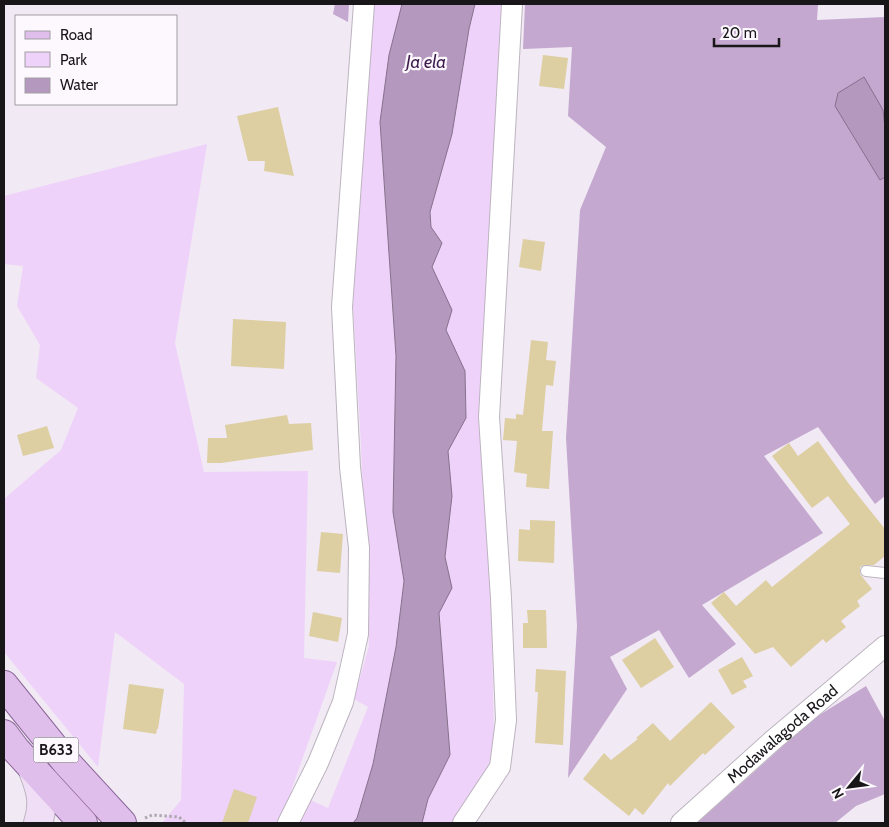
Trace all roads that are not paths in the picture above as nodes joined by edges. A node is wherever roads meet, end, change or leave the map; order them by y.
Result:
1 (364, 4) edge
2 (512, 4) edge
3 (866, 571) dead end
4 (885, 572) edge
5 (885, 646) edge
6 (4, 684) edge
7 (4, 734) edge
8 (32, 768) junction
9 (129, 822) edge
10 (38, 823) edge
11 (83, 823) edge
12 (288, 823) edge
13 (463, 823) edge
14 (681, 823) edge

1 - 12 street
2 - 13 street
3 - 4 lane
5 - 14 street, Modawalagoda Road
6 - 9 main road, B633
7 - 8 main road, B633
8 - 10 main road
8 - 11 main road, B633

